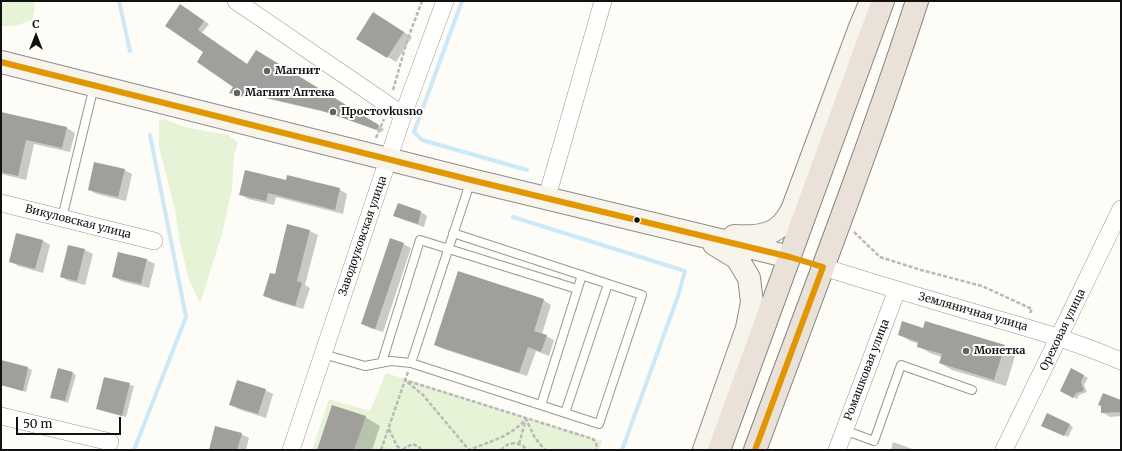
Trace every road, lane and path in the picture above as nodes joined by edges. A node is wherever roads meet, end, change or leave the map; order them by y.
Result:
1 (236, 1) edge
2 (422, 1) edge
3 (446, 1) edge
4 (603, 1) edge
5 (871, 1) edge
6 (883, 1) edge
7 (917, 1) edge
8 (1, 62) edge
9 (94, 85) junction
10 (397, 111) junction
11 (382, 151) junction
12 (471, 180) junction
13 (547, 197) junction
14 (1, 204) edge
15 (1121, 209) edge
16 (62, 218) junction
17 (453, 234) junction
18 (697, 234) junction
19 (154, 241) dead end
20 (448, 248) junction
21 (790, 257) junction
22 (823, 267) junction
23 (582, 275) junction
24 (608, 284) junction
25 (577, 290) junction
26 (897, 290) junction
27 (1060, 337) junction
28 (323, 354) junction
29 (1121, 361) edge
30 (382, 362) junction
31 (411, 362) junction
32 (405, 380) junction
33 (972, 390) dead end
34 (541, 405) junction
35 (565, 413) junction
36 (1, 416) edge
37 (526, 418) junction
38 (388, 428) junction
39 (844, 430) junction
40 (110, 442) dead end
41 (519, 444) junction
42 (291, 450) edge
43 (381, 450) edge
44 (402, 450) edge
45 (422, 450) edge
46 (501, 450) edge
47 (527, 450) edge
48 (546, 450) edge
49 (596, 450) edge
50 (704, 450) edge
51 (719, 450) edge
52 (755, 450) edge
53 (836, 450) edge
54 (1004, 450) edge

1 - 10 street
2 - 10 path
3 - 10 street, Заводоуковская улица
4 - 13 street
5 - 18 street
6 - 21 highway
7 - 22 highway
8 - 9 street
9 - 11 street
9 - 16 lane
10 - 11 street, Заводоуковская улица
10 - 11 path
11 - 12 street
11 - 28 street, Заводоуковская улица
12 - 13 street
12 - 17 lane
13 - 18 street
14 - 16 street, Викуловская улица
15 - 27 street, Ореховая улица
16 - 19 street, Викуловская улица
17 - 20 lane
17 - 23 lane
18 - 21 street
18 - 50 street
20 - 25 lane
20 - 30 lane
20 - 31 lane
21 - 22 highway
21 - 51 highway
22 - 26 street, Земляничная улица
22 - 52 highway
23 - 24 lane
23 - 25 lane
24 - 35 lane
24 - 35 lane
25 - 34 lane
26 - 27 street, Земляничная улица
26 - 39 street, Ромашковая улица
27 - 29 street, Земляничная улица
27 - 54 street, Ореховая улица
28 - 30 lane
28 - 42 street, Заводоуковская улица
30 - 31 lane
31 - 34 lane
32 - 37 path
32 - 37 path
32 - 38 path
33 - 39 lane
34 - 35 lane
36 - 40 street
37 - 41 path
37 - 48 path
37 - 49 path
38 - 43 path
38 - 44 path
39 - 53 street, Ромашковая улица
41 - 46 path
41 - 47 path
44 - 45 path

